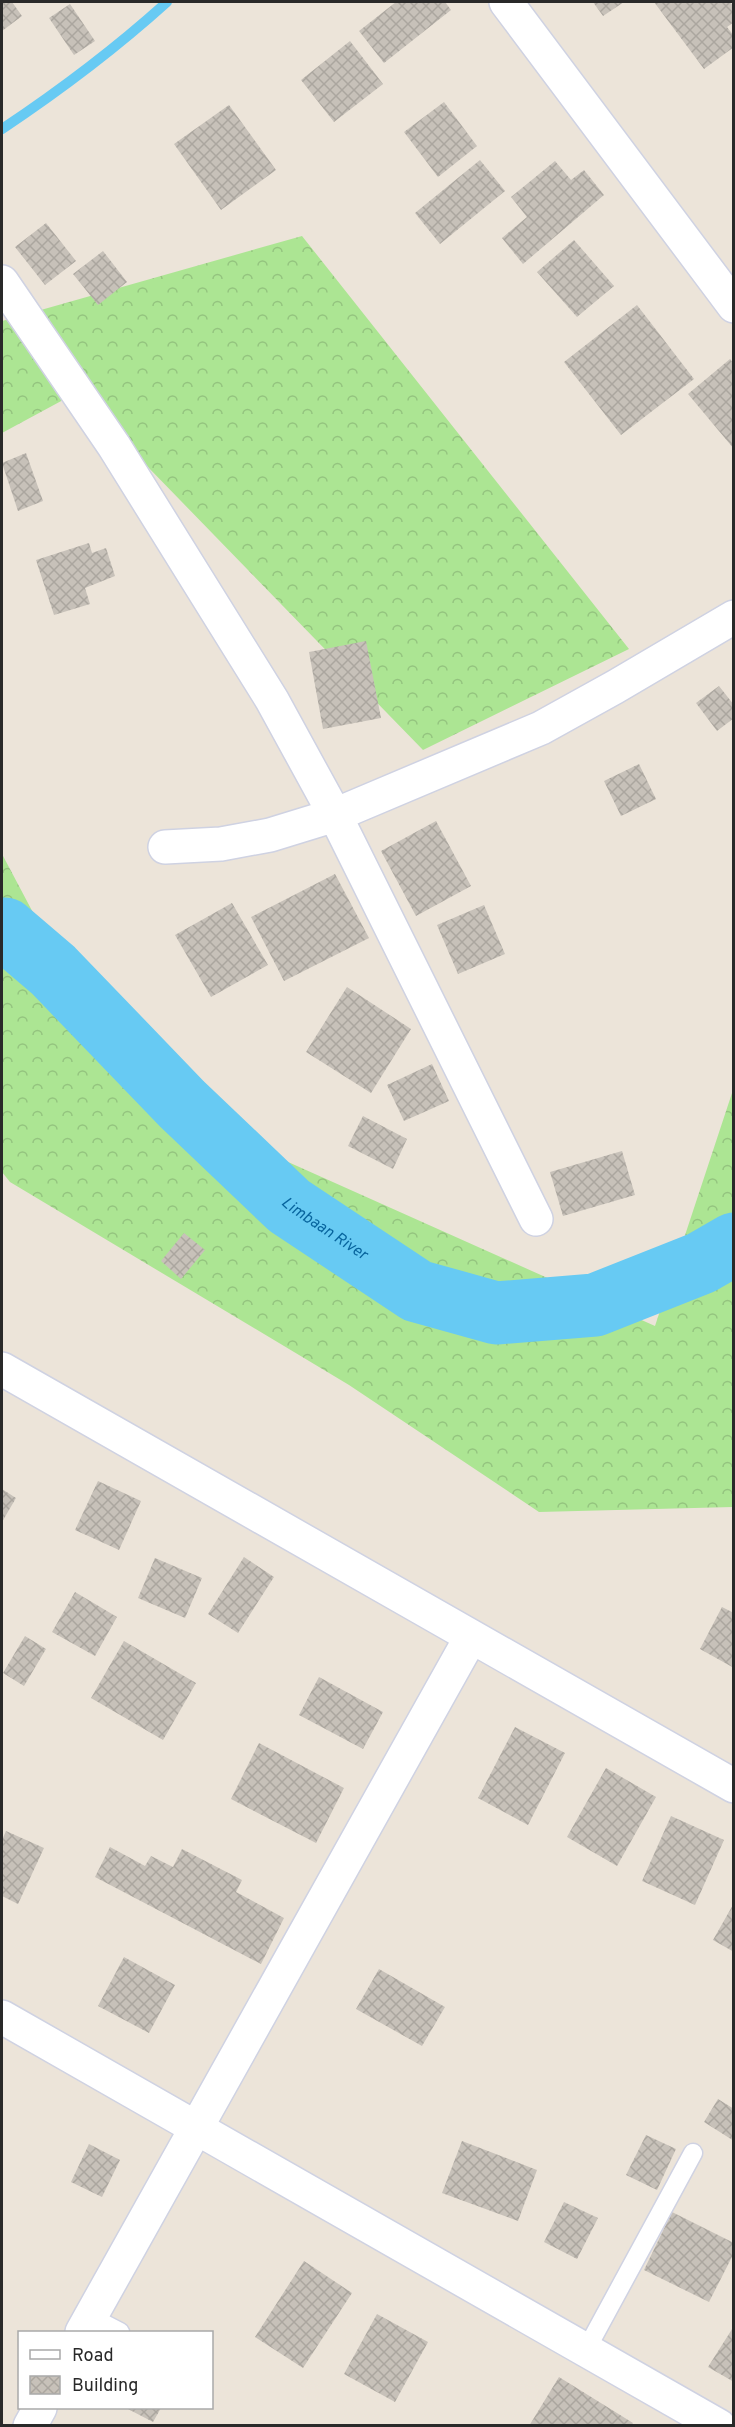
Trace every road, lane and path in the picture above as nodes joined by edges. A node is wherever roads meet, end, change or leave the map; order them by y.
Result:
1 (506, 2) edge
2 (2, 282) edge
3 (734, 306) edge
4 (734, 617) edge
5 (336, 815) junction
6 (165, 847) dead end
7 (536, 1219) dead end
8 (2, 1369) edge
9 (471, 1637) junction
10 (734, 1786) edge
11 (2, 2017) edge
12 (196, 2129) junction
13 (693, 2152) dead end
14 (87, 2325) edge
15 (115, 2331) edge
16 (586, 2350) junction
17 (39, 2409) edge
18 (30, 2426) edge
19 (719, 2426) edge

1 - 3 street
2 - 5 street
4 - 5 street
5 - 6 street
5 - 7 street
8 - 9 street
9 - 10 street
9 - 12 street
11 - 12 street
12 - 14 street
12 - 16 street
13 - 16 lane
14 - 15 lane
16 - 19 street
17 - 18 street

